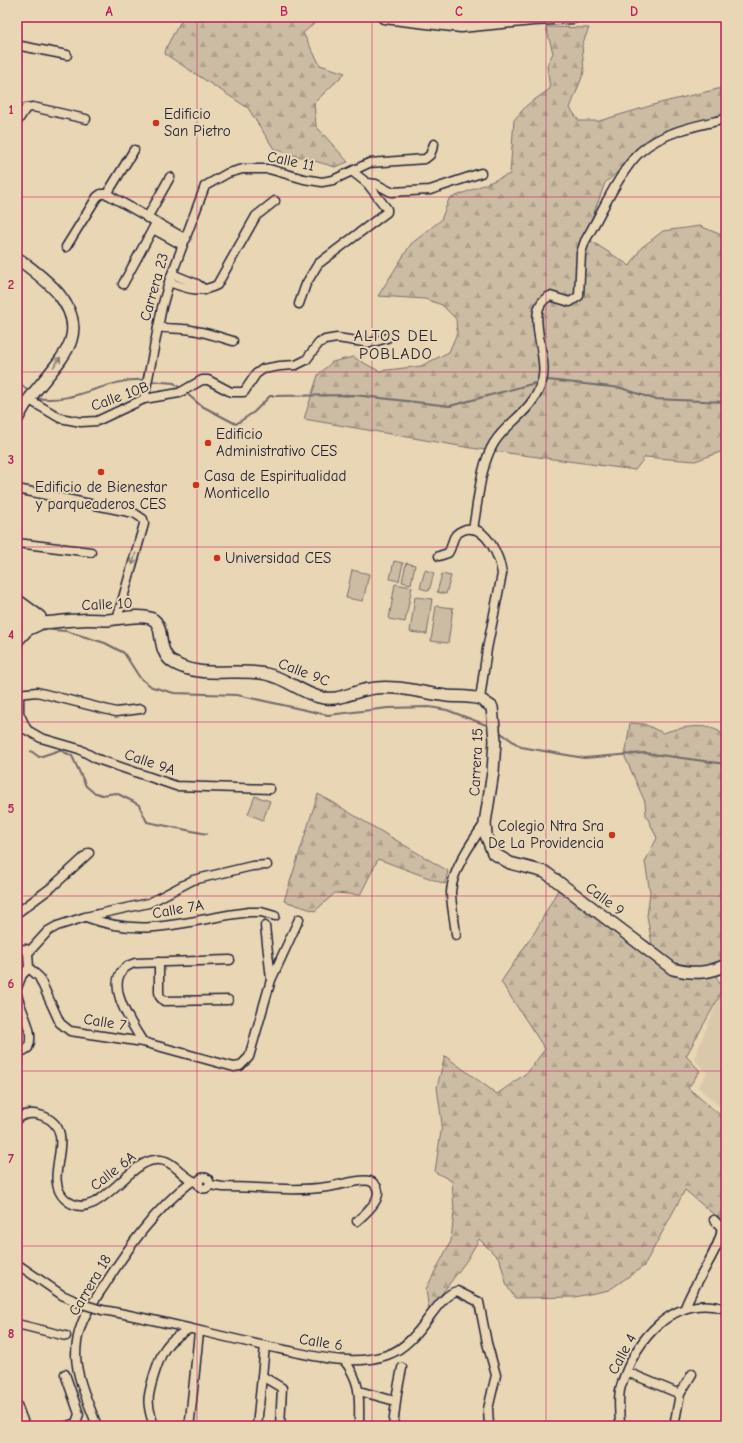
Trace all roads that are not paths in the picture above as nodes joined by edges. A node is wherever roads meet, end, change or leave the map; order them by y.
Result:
1 (384, 17) edge
2 (573, 17) edge
3 (17, 44) edge
4 (67, 55) dead end
5 (86, 119) dead end
6 (726, 119) edge
7 (17, 122) edge
8 (434, 144) dead end
9 (134, 150) dead end
10 (353, 172) junction
11 (480, 173) dead end
12 (170, 177) dead end
13 (367, 183) junction
14 (205, 186) joint
15 (108, 194) junction
16 (275, 201) dead end
17 (147, 218) junction
18 (155, 226) junction
19 (184, 242) junction
20 (66, 247) dead end
21 (17, 258) edge
22 (171, 278) junction
23 (122, 284) dead end
24 (299, 304) dead end
25 (158, 328) junction
26 (387, 338) dead end
27 (233, 341) dead end
28 (31, 396) junction
29 (144, 399) junction
30 (17, 418) edge
31 (17, 491) edge
32 (473, 529) junction
33 (17, 543) edge
34 (91, 552) dead end
35 (439, 556) dead end
36 (17, 600) edge
37 (17, 615) edge
38 (118, 619) junction
39 (43, 621) junction
40 (17, 623) edge
41 (17, 642) edge
42 (166, 656) joint
43 (18, 694) edge
44 (480, 699) junction
45 (141, 709) dead end
46 (17, 727) edge
47 (27, 730) junction
48 (270, 789) dead end
49 (485, 823) junction
50 (89, 852) dead end
51 (267, 865) dead end
52 (17, 913) edge
53 (275, 916) dead end
54 (86, 917) junction
55 (299, 919) dead end
56 (264, 926) dead end
57 (456, 935) dead end
58 (17, 950) edge
59 (28, 953) junction
60 (230, 960) dead end
61 (159, 962) junction
62 (726, 965) edge
63 (29, 968) junction
64 (271, 980) junction
65 (17, 988) edge
66 (17, 994) edge
67 (228, 1000) dead end
68 (143, 1042) junction
69 (17, 1050) edge
70 (17, 1119) edge
71 (195, 1182) junction
72 (714, 1220) dead end
73 (357, 1221) dead end
74 (17, 1264) edge
75 (685, 1308) junction
76 (726, 1309) edge
77 (17, 1317) edge
78 (17, 1324) edge
79 (30, 1326) junction
80 (189, 1329) junction
81 (199, 1332) junction
82 (66, 1336) dead end
83 (265, 1346) junction
84 (344, 1360) junction
85 (402, 1368) dead end
86 (627, 1372) junction
87 (65, 1374) dead end
88 (692, 1374) dead end
89 (262, 1376) junction
90 (359, 1391) junction
91 (680, 1394) junction
92 (396, 1401) junction
93 (17, 1405) edge
94 (25, 1426) edge
95 (67, 1426) edge
96 (97, 1426) edge
97 (154, 1426) edge
98 (187, 1426) edge
99 (257, 1426) edge
100 (280, 1426) edge
101 (359, 1426) edge
102 (393, 1426) edge
103 (489, 1426) edge
104 (620, 1426) edge
105 (674, 1426) edge

1 - 2 main road
3 - 4 street
5 - 7 street
6 - 32 street
8 - 10 street, Calle 11
9 - 15 street
10 - 13 street
10 - 14 street, Calle 11
11 - 13 street
12 - 17 street
13 - 24 street
14 - 19 street, Carrera 23
15 - 17 street
15 - 20 street
16 - 22 street
17 - 18 street
18 - 19 street
18 - 23 street
19 - 22 street, Carrera 23
28 -> 21 street
22 - 25 street, Carrera 23
25 - 27 street
25 - 29 street, Carrera 23
26 - 29 street, Calle 10B
28 - 29 street, Calle 10B
28 - 30 street
31 -> 38 street
32 - 35 street
32 - 44 street
33 - 34 street
36 - 39 street
37 - 39 street, Calle 10
38 - 39 street, Calle 10
38 - 42 street, Calle 10
39 - 40 street, Calle 10
39 - 41 street
42 - 44 street, Calle 9C
43 - 45 street
43 - 47 street
44 - 49 street, Carrera 15
46 - 47 street, Calle 9A
47 - 48 street, Calle 9A
49 - 57 street, Carrera 15
49 - 62 street, Calle 9
50 - 52 street
51 - 54 street
53 - 54 street, Calle 7A
54 - 59 street
55 - 64 street
56 - 64 street
58 - 59 street
59 - 63 street
60 - 61 street
61 - 67 street
61 - 68 street
63 - 65 street
63 - 68 street, Calle 7
64 - 68 street, Calle 7
66 - 69 street
70 - 71 street, Calle 6A
71 - 73 street
71 - 96 street, Carrera 18
72 - 75 street
74 - 80 street, Calle 6, bridge
75 - 76 street, Calle 4
75 - 86 street, Calle 4
77 - 79 street
78 - 79 street
79 - 82 street
80 - 81 street, Calle 6
80 - 97 street
81 - 83 street, Calle 6
81 - 98 street
83 - 84 street, Calle 6
83 - 89 street
84 - 90 street
84 - 103 street, Calle 6
85 - 92 street
86 - 91 street
86 - 104 street, Calle 4
87 - 95 street
88 - 91 street
89 - 99 street
89 - 100 street
90 - 92 street
90 - 101 street
91 - 105 street
92 - 102 street
93 - 94 street

